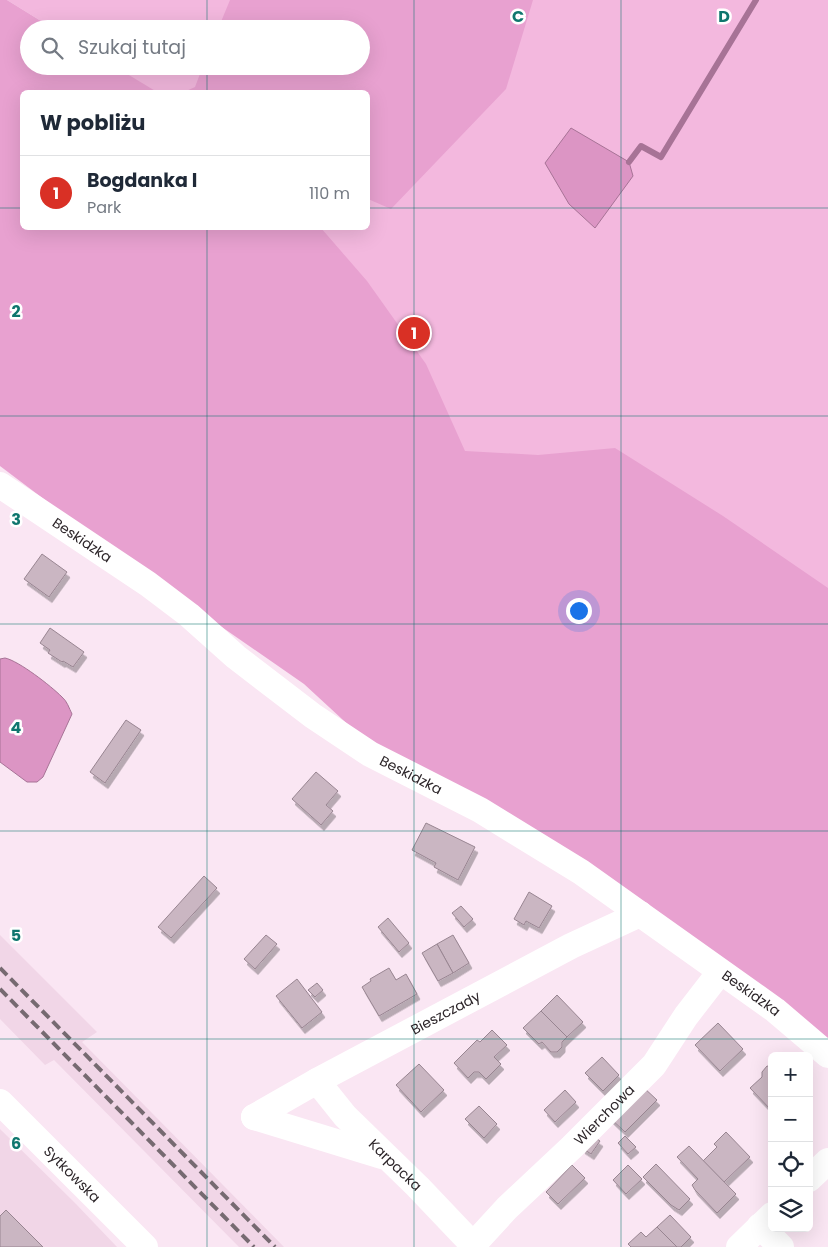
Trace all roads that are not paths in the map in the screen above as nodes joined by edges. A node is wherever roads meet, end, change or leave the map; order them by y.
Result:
1 (0, 485) edge
2 (640, 914) junction
3 (720, 972) junction
4 (828, 1055) edge
5 (317, 1081) junction
6 (0, 1102) edge
7 (387, 1158) junction
8 (828, 1161) edge
9 (813, 1175) edge
10 (766, 1220) edge
11 (474, 1246) edge
12 (145, 1247) edge
13 (739, 1247) edge
14 (781, 1247) edge

1 - 2 street, Beskidzka
2 - 3 street, Beskidzka
2 - 5 street, Bieszczady
3 - 4 street, Beskidzka
3 - 11 street, Wierchowa
5 - 7 street, Karpacka
5 - 7 street, Bieszczady
6 - 12 street, Sytkowska
7 - 11 street, Karpacka
8 - 9 street
10 - 13 street
10 - 14 street

